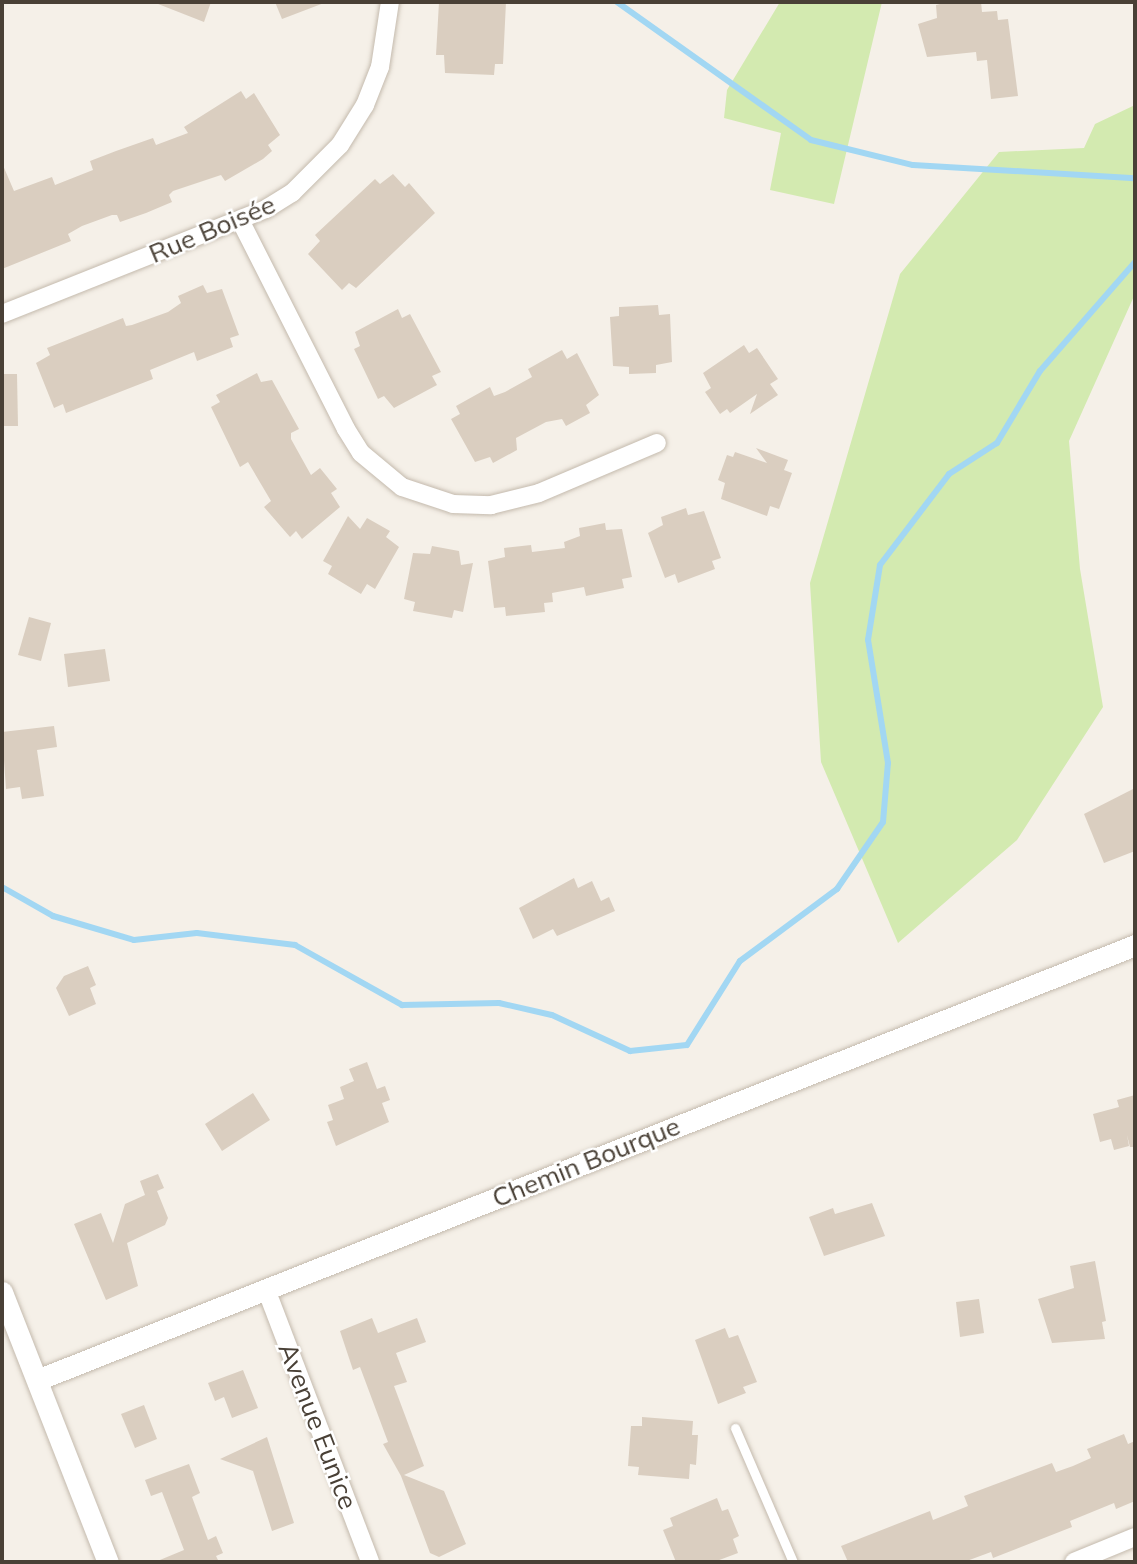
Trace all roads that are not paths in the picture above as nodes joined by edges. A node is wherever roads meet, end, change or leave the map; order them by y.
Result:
1 (390, 2) edge
2 (240, 219) junction
3 (2, 314) edge
4 (657, 443) dead end
5 (1135, 945) edge
6 (266, 1289) junction
7 (2, 1292) edge
8 (37, 1380) junction
9 (735, 1428) dead end
10 (1135, 1537) edge
11 (108, 1562) edge
12 (370, 1562) edge
13 (793, 1562) edge
14 (1074, 1562) edge

1 - 2 street, Rue Boisée
2 - 3 street, Rue Boisée
2 - 4 street
5 - 6 street, Chemin Bourque
6 - 8 street, Chemin Bourque
6 - 12 street, Avenue Eunice
7 - 8 street
8 - 11 street
9 - 13 lane
10 - 14 street

